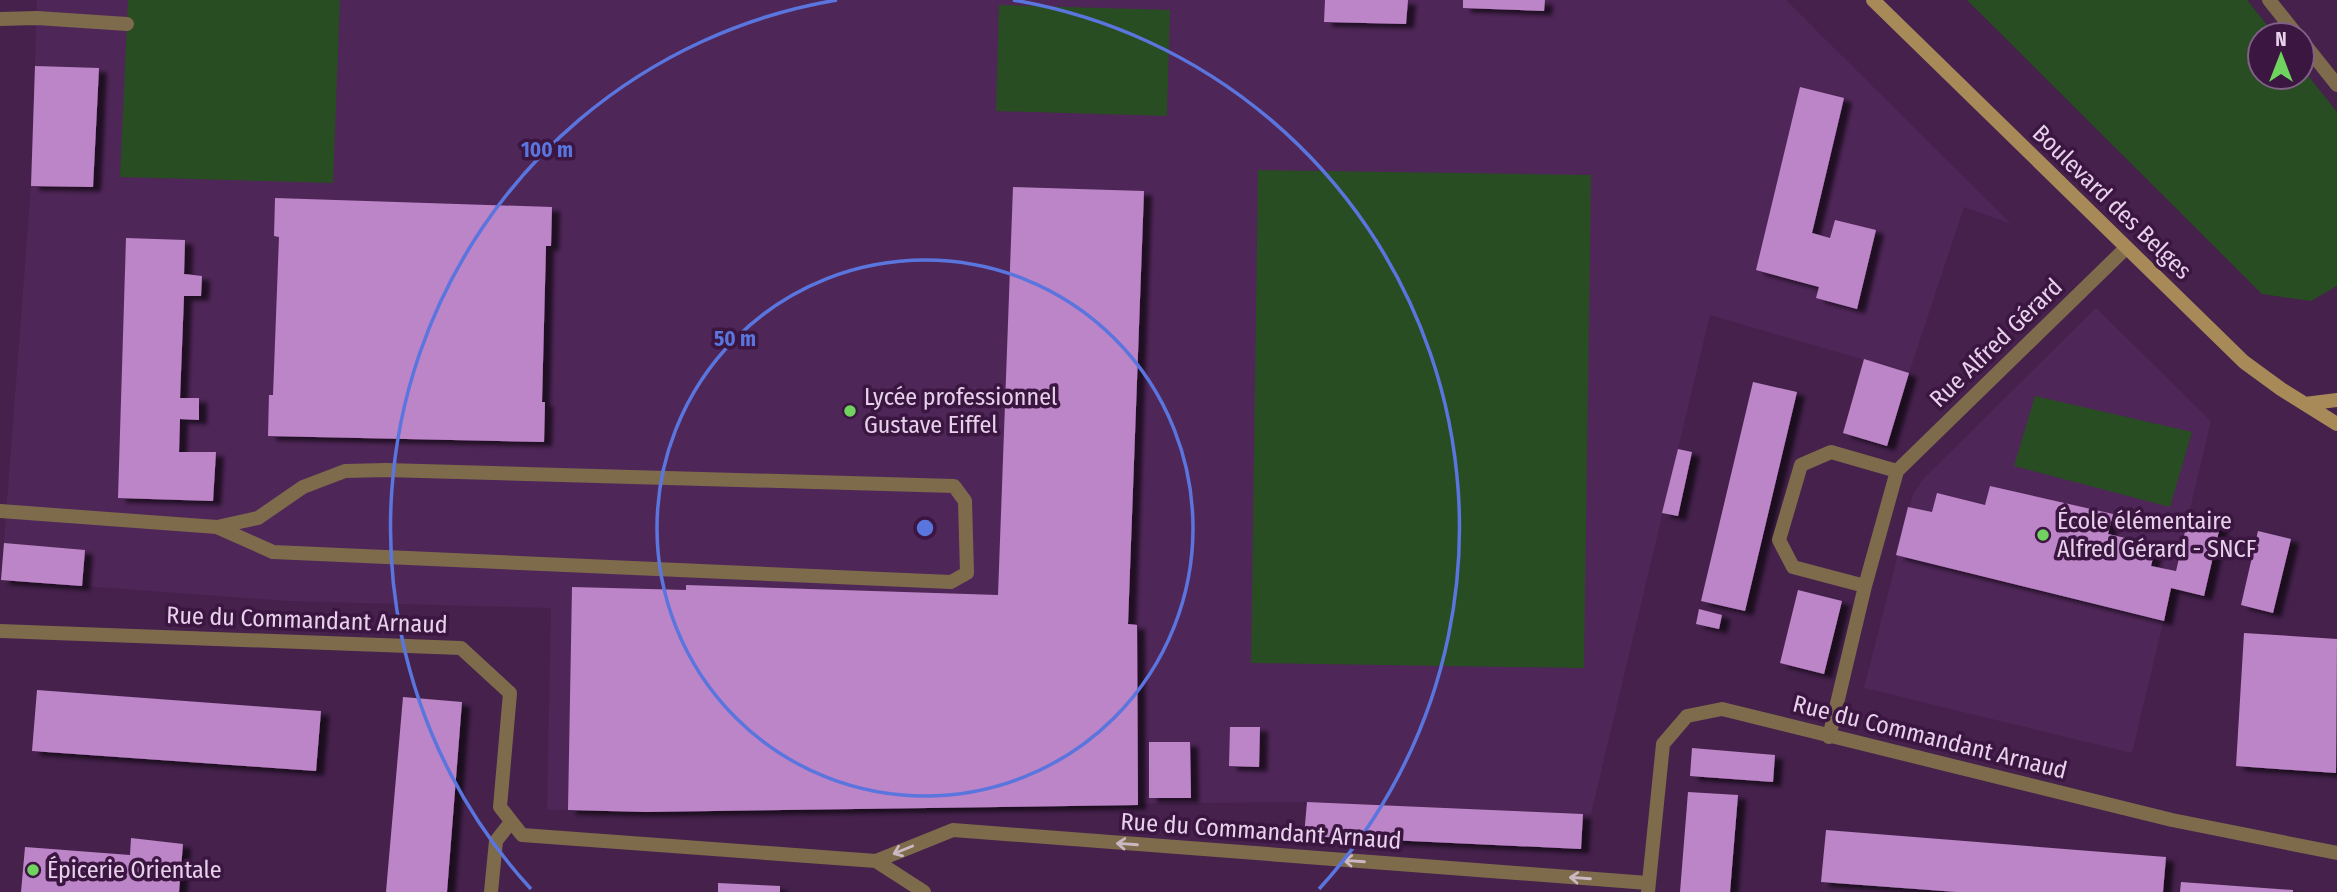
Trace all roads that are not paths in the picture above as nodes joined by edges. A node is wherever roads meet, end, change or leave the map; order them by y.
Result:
1 (1873, 0) edge
2 (2269, 0) edge
3 (0, 19) edge
4 (2286, 21) edge
5 (127, 24) dead end
6 (2316, 59) edge
7 (2337, 85) edge
8 (2126, 247) junction
9 (2337, 400) edge
10 (2305, 404) junction
11 (2337, 424) edge
12 (1897, 471) junction
13 (0, 511) edge
14 (218, 527) junction
15 (1865, 586) junction
16 (0, 632) edge
17 (1829, 737) junction
18 (511, 821) junction
19 (2337, 853) edge
20 (876, 861) junction
21 (1648, 888) edge
22 (491, 892) edge
23 (924, 892) edge

1 - 8 main road, Boulevard des Belges
2 - 4 street
3 - 5 street
6 - 7 street
8 - 10 main road, Boulevard des Belges
8 - 12 street, Rue Alfred Gérard
9 - 10 main road
10 - 11 main road, Boulevard des Belges
12 - 15 street
12 - 15 street
13 - 14 street
14 - 14 street
15 - 17 street
16 - 18 street, Rue du Commandant Arnaud
17 - 19 street, Rue du Commandant Arnaud
17 - 21 street, Rue du Commandant Arnaud
18 - 20 street, Rue du Commandant Arnaud
18 - 22 street
21 -> 20 street, Rue du Commandant Arnaud
20 - 23 street, Rue du Commandant Arnaud

